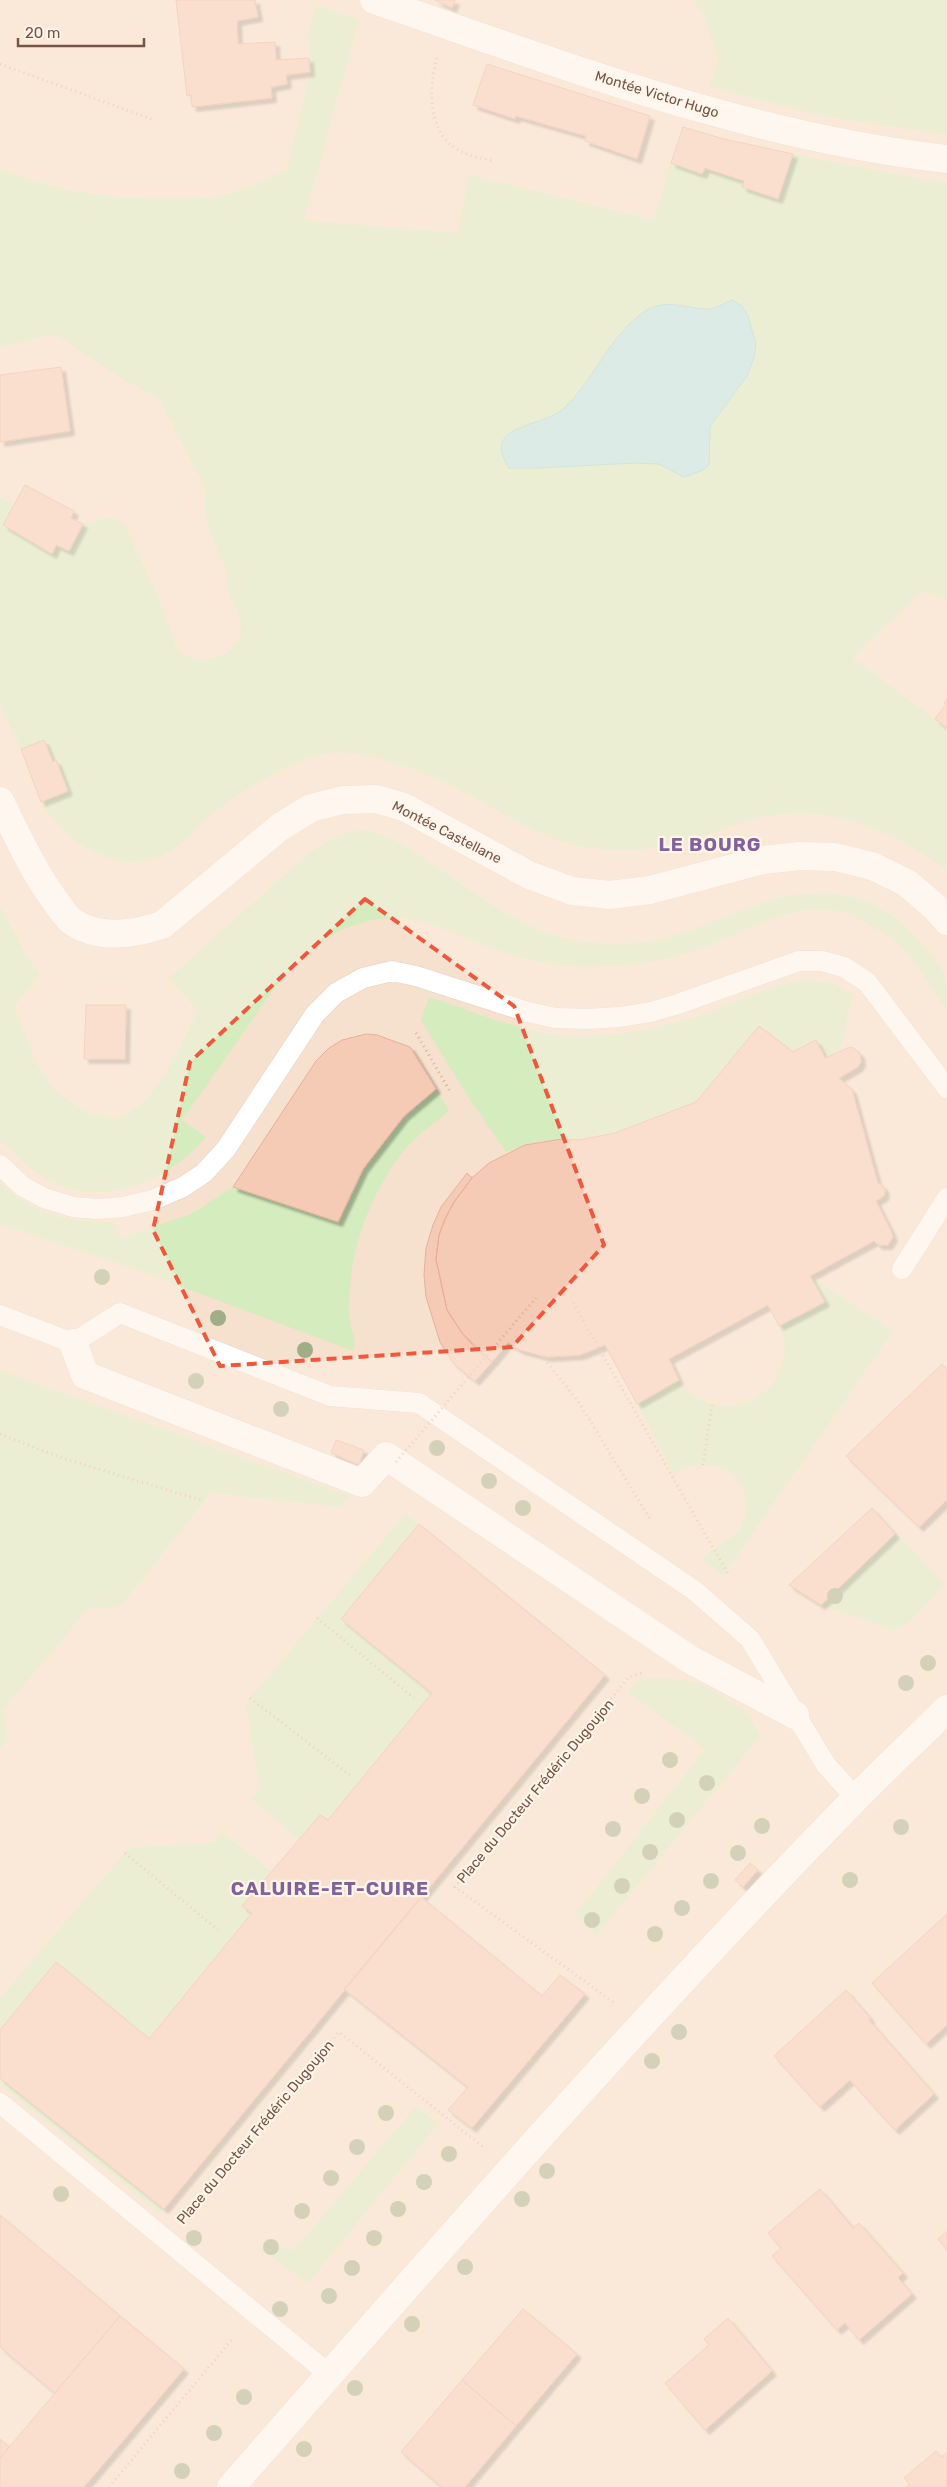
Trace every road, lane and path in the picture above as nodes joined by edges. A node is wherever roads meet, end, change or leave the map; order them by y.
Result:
1 (374, 0) edge
2 (445, 24) junction
3 (0, 64) edge
4 (154, 120) dead end
5 (947, 159) edge
6 (495, 161) dead end
7 (0, 801) edge
8 (947, 921) edge
9 (416, 1033) dead end
10 (947, 1088) edge
11 (451, 1093) dead end
12 (0, 1165) edge
13 (947, 1198) edge
14 (902, 1269) dead end
15 (536, 1298) dead end
16 (573, 1303) dead end
17 (0, 1315) edge
18 (73, 1343) junction
19 (540, 1355) dead end
20 (712, 1405) dead end
21 (0, 1434) edge
22 (396, 1462) junction
23 (703, 1464) dead end
24 (204, 1501) dead end
25 (651, 1520) dead end
26 (729, 1576) dead end
27 (317, 1618) dead end
28 (629, 1677) dead end
29 (250, 1698) dead end
30 (414, 1698) dead end
31 (947, 1710) edge
32 (795, 1715) junction
33 (351, 1776) dead end
34 (856, 1798) junction
35 (125, 1854) dead end
36 (218, 1930) dead end
37 (644, 2024) junction
38 (0, 2103) edge
39 (510, 2170) junction
40 (165, 2240) junction
41 (254, 2313) junction
42 (330, 2375) junction
43 (109, 2487) edge
44 (232, 2487) edge

1 - 2 main road, Montée Victor Hugo
2 - 5 main road, Montée Victor Hugo
2 - 6 path
3 - 4 path
7 - 8 main road, Montée Castellane
9 - 11 path
10 - 12 lane
13 - 14 lane
15 - 22 path, bridge
16 - 26 path
17 - 18 lane
18 - 22 main road
18 - 32 lane
19 - 25 path
20 - 23 path
21 - 24 path
22 - 32 main road
27 - 30 path
28 - 37 path, Place du Docteur Frédéric Dugoujon
29 - 33 path
31 - 34 main road
32 - 34 lane
34 - 37 main road
35 - 36 path
37 - 39 main road
38 - 40 lane
39 - 40 path, Place du Docteur Frédéric Dugoujon
39 - 42 main road
40 - 41 lane
41 - 42 lane
41 - 43 path
42 - 44 main road

